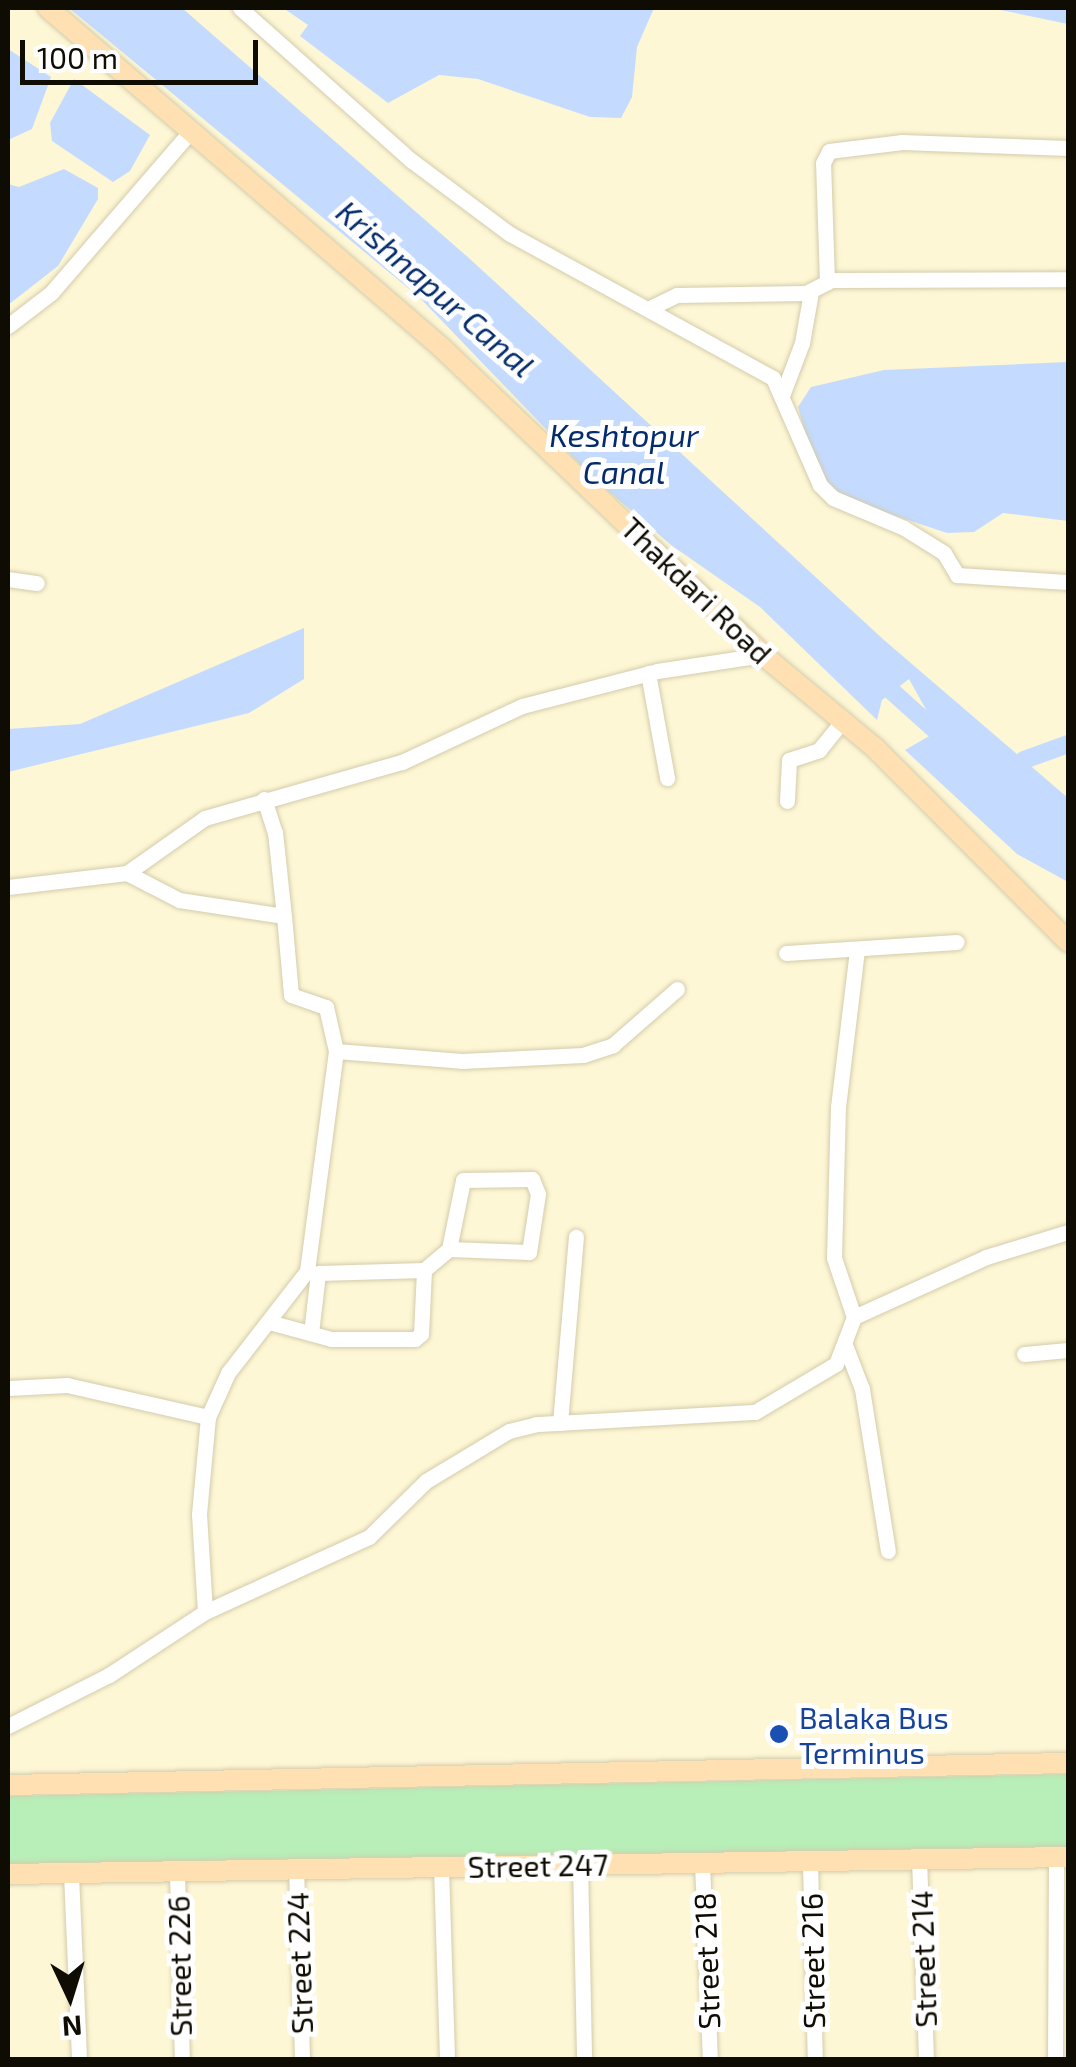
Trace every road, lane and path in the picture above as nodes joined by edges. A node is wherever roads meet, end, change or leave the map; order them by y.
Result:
1 (48, 8) edge
2 (240, 8) edge
3 (189, 133) junction
4 (1068, 148) edge
5 (1068, 279) edge
6 (827, 282) junction
7 (811, 292) junction
8 (652, 307) junction
9 (8, 326) edge
10 (783, 392) junction
11 (8, 579) edge
12 (1068, 582) edge
13 (36, 583) dead end
14 (764, 656) junction
15 (648, 673) junction
16 (840, 724) junction
17 (667, 778) dead end
18 (264, 799) junction
19 (787, 801) dead end
20 (127, 873) junction
21 (8, 887) edge
22 (284, 916) junction
23 (957, 942) dead end
24 (1068, 942) edge
25 (857, 951) junction
26 (786, 953) dead end
27 (677, 989) dead end
28 (336, 1051) junction
29 (1068, 1232) edge
30 (576, 1237) dead end
31 (449, 1249) junction
32 (424, 1270) junction
33 (854, 1318) junction
34 (268, 1322) junction
35 (311, 1333) junction
36 (845, 1346) junction
37 (1068, 1350) edge
38 (1024, 1354) dead end
39 (8, 1388) edge
40 (208, 1417) junction
41 (560, 1423) junction
42 (888, 1551) dead end
43 (205, 1612) junction
44 (8, 1726) edge
45 (1068, 1763) edge
46 (8, 1785) edge
47 (1062, 1857) edge
48 (920, 1858) junction
49 (702, 1862) junction
50 (810, 1862) junction
51 (580, 1864) junction
52 (296, 1867) junction
53 (440, 1867) junction
54 (177, 1873) junction
55 (8, 1874) edge
56 (72, 1874) junction
57 (79, 2060) edge
58 (182, 2060) edge
59 (302, 2060) edge
60 (447, 2060) edge
61 (584, 2060) edge
62 (710, 2060) edge
63 (815, 2060) edge
64 (926, 2060) edge
65 (1055, 2060) edge

1 - 3 street, Thakdari Road
2 - 8 street
3 - 9 street
3 - 14 street, Thakdari Road
4 - 6 street
5 - 6 street
6 - 7 street
7 - 8 street
7 - 10 street
8 - 10 street
10 - 12 street
11 - 13 street
14 - 15 street
14 - 16 street, Thakdari Road
15 - 17 street
15 - 18 street
16 - 19 street
16 - 24 street, Thakdari Road
18 - 20 street
18 - 22 street
20 - 21 street
20 - 22 street
22 - 28 street
23 - 25 street
25 - 26 street
25 - 33 street
27 - 28 street
28 - 34 street
29 - 33 street
30 - 41 street
31 - 31 street
31 - 32 street
32 - 35 street
32 - 35 street
33 - 36 street
34 - 35 street
34 - 40 street
36 - 41 street
36 - 42 street
37 - 38 street
39 - 40 street
40 - 43 street
41 - 43 street
43 - 44 street
45 - 46 street
47 - 48 street, Street 247
47 - 65 street
48 - 50 street, Street 247
48 - 64 street, Street 214
49 - 50 street, Street 247
49 - 51 street, Street 247
49 - 62 street, Street 218
50 - 63 street, Street 216
51 - 53 street, Street 247
51 - 61 street
52 - 53 street, Street 247
52 - 54 street, Street 247
52 - 59 street, Street 224
53 - 60 street
54 - 56 street, Street 247
54 - 58 street, Street 226
55 - 56 street, Street 247
56 - 57 street

